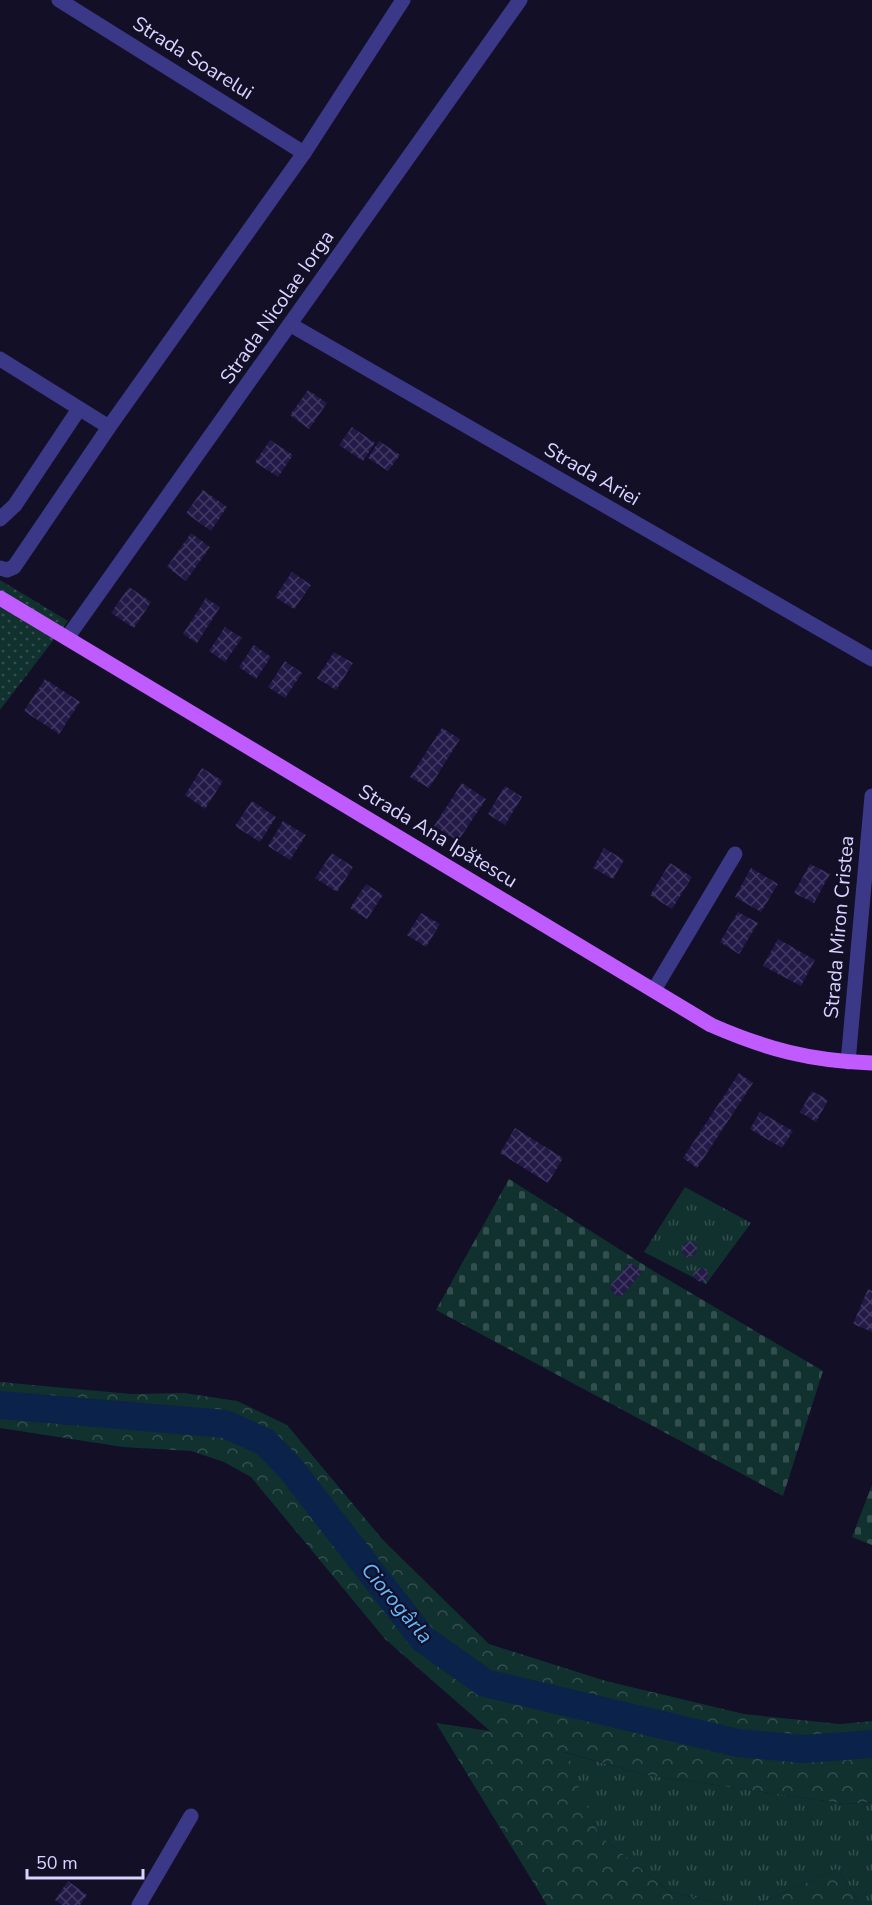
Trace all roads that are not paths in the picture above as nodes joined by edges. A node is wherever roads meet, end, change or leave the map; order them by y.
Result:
1 (59, 0) edge
2 (403, 0) edge
3 (520, 0) edge
4 (304, 153) junction
5 (291, 325) junction
6 (0, 359) edge
7 (79, 409) junction
8 (109, 428) junction
9 (0, 519) edge
10 (0, 568) edge
11 (0, 598) edge
12 (67, 638) junction
13 (872, 659) edge
14 (872, 796) edge
15 (735, 854) dead end
16 (654, 990) junction
17 (848, 1062) junction
18 (872, 1063) edge
19 (192, 1816) dead end
20 (139, 1905) edge

1 - 4 street, Strada Soarelui
2 - 4 street
3 - 5 street, Strada Nicolae Iorga
4 - 8 street
5 - 12 street, Strada Nicolae Iorga
5 - 13 street, Strada Ariei
6 - 7 street
7 - 8 street
7 - 9 street
8 - 10 street
11 - 12 main road, Strada Ana Ipătescu
12 - 16 main road, Strada Ana Ipătescu
14 - 17 street, Strada Miron Cristea
15 - 16 street
16 - 17 main road, Strada Ana Ipătescu
17 - 18 main road, Strada Ana Ipătescu
19 - 20 street

